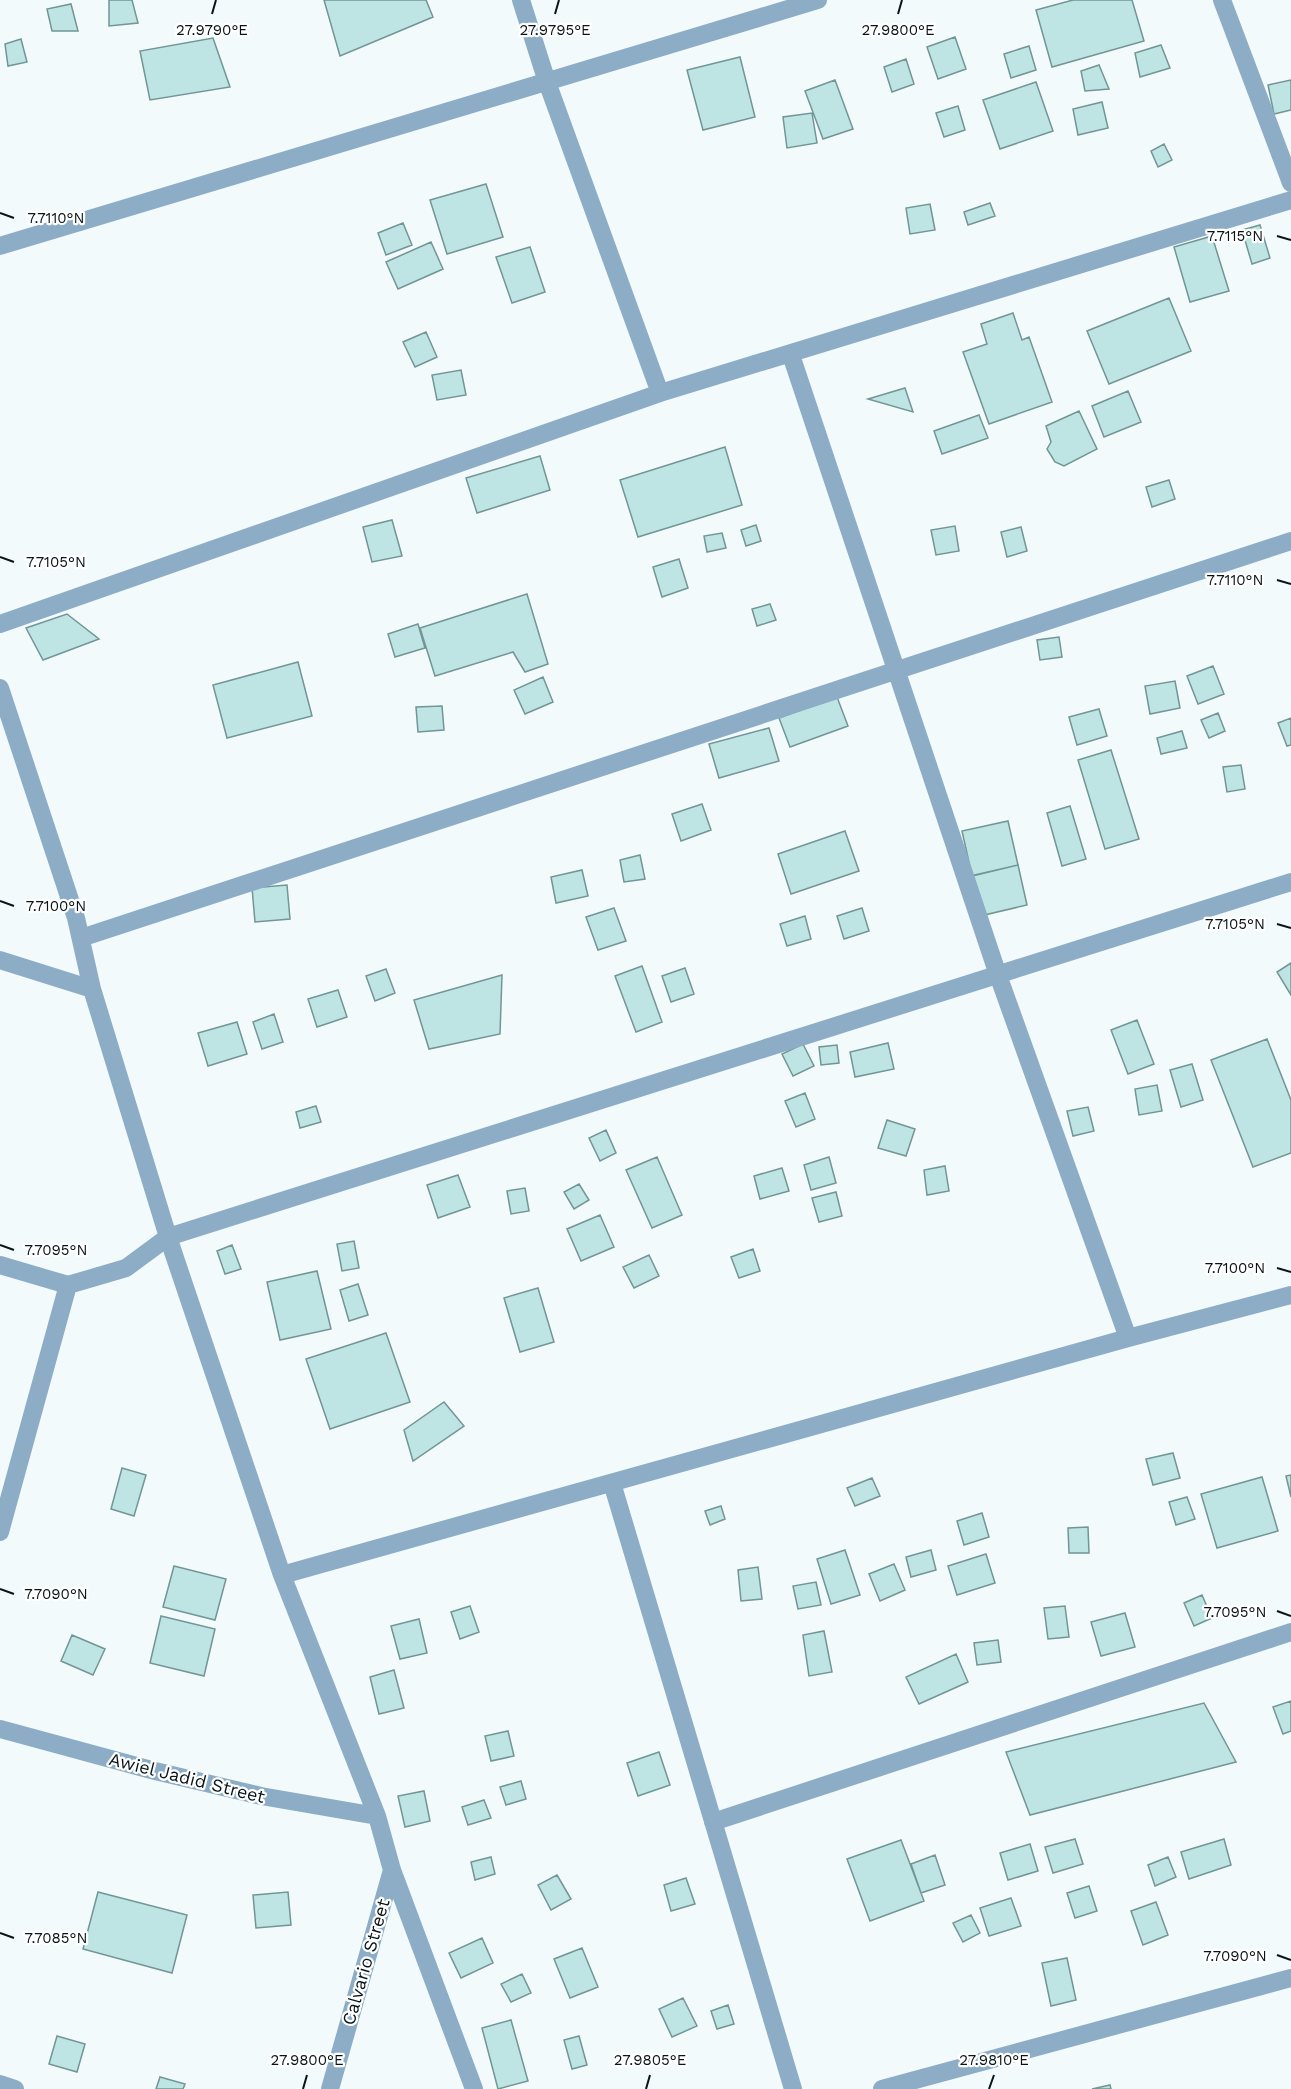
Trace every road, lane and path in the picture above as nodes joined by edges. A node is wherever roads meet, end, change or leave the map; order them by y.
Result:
1 (521, 0) edge
2 (818, 0) edge
3 (1222, 0) edge
4 (547, 82) junction
5 (1291, 183) edge
6 (1291, 201) edge
7 (0, 246) edge
8 (791, 355) junction
9 (660, 393) junction
10 (1291, 542) edge
11 (0, 624) edge
12 (898, 670) junction
13 (0, 688) edge
14 (1291, 882) edge
15 (81, 938) junction
16 (0, 960) edge
17 (998, 975) junction
18 (92, 989) junction
19 (168, 1237) junction
20 (0, 1265) edge
21 (68, 1285) junction
22 (1291, 1295) edge
23 (1128, 1338) junction
24 (612, 1483) junction
25 (0, 1532) edge
26 (282, 1575) junction
27 (1291, 1632) edge
28 (0, 1729) edge
29 (377, 1816) junction
30 (713, 1821) junction
31 (392, 1870) junction
32 (1291, 1978) edge
33 (0, 2084) edge
34 (15, 2089) edge
35 (330, 2089) edge
36 (474, 2089) edge
37 (793, 2089) edge
38 (882, 2089) edge

1 - 4 street
2 - 4 street
3 - 5 street
4 - 7 street
4 - 9 street
6 - 8 street
8 - 9 street
8 - 12 street
9 - 11 street
10 - 12 street
12 - 15 street
12 - 17 street
13 - 15 street
14 - 17 street
15 - 18 street
16 - 18 street
17 - 19 street
17 - 23 street
18 - 19 street
19 - 21 street
19 - 26 street
20 - 21 street
21 - 25 street
22 - 23 street
23 - 24 street
24 - 26 street
24 - 30 street
26 - 29 street
27 - 30 street
28 - 29 street, Awiel Jadid Street
29 - 31 street
30 - 37 street
31 - 35 street, Calvario Street
31 - 36 street
32 - 38 street
33 - 34 street

